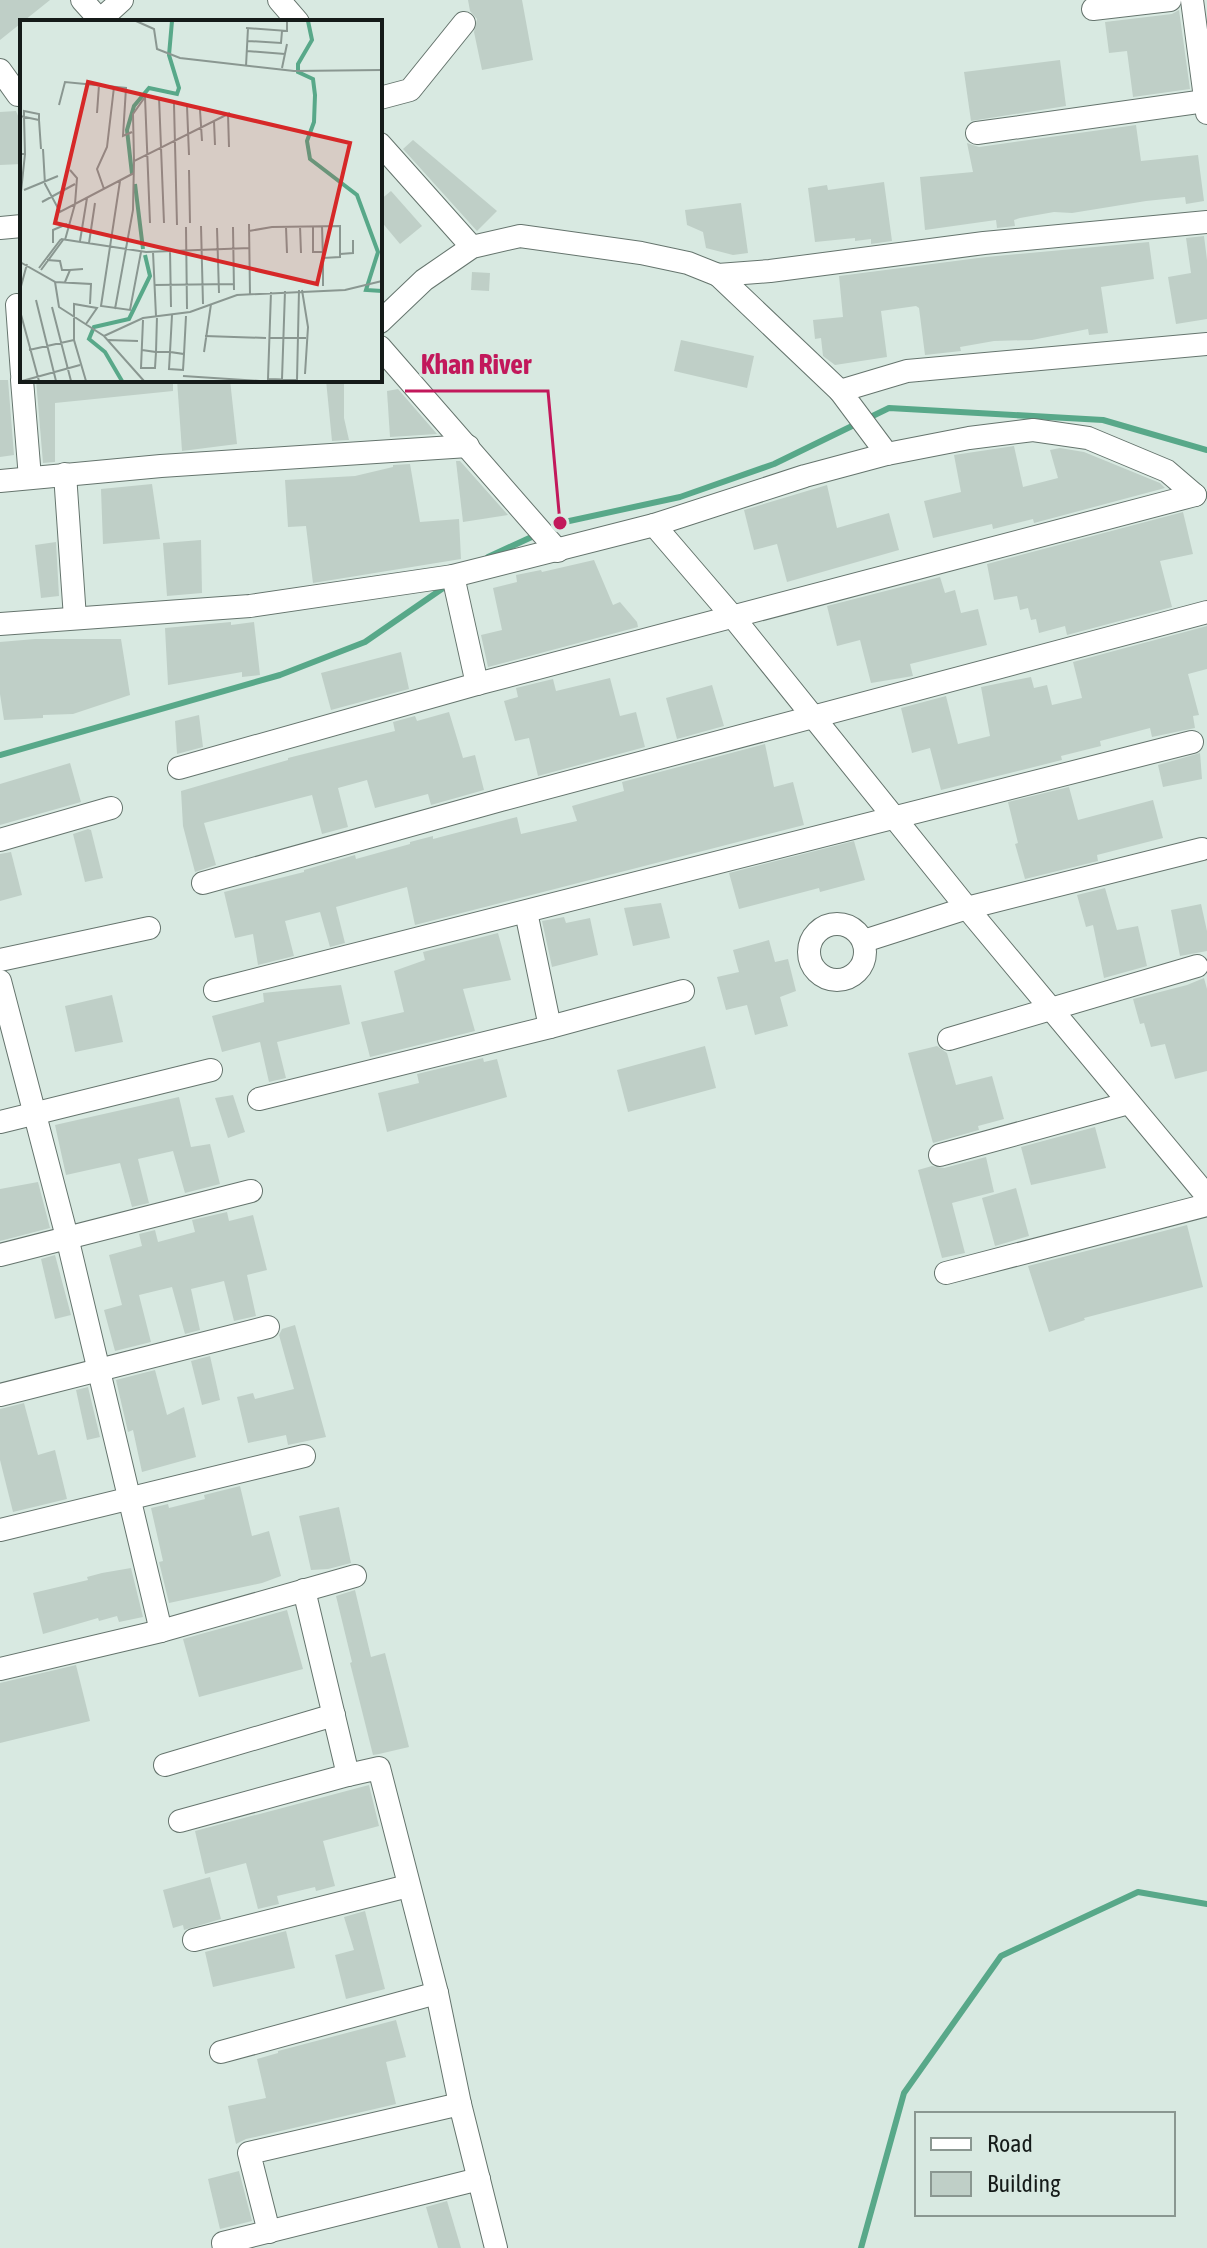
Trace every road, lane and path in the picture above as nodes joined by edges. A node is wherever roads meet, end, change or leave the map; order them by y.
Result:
1 (82, 0) edge
2 (122, 0) edge
3 (279, 0) edge
4 (1170, 0) edge
5 (1192, 0) edge
6 (1093, 9) dead end
7 (98, 20) edge
8 (100, 20) edge
9 (296, 20) edge
10 (464, 23) dead end
11 (0, 70) edge
12 (13, 97) edge
13 (382, 97) edge
14 (1206, 107) edge
15 (977, 133) dead end
16 (382, 146) edge
17 (1207, 222) edge
18 (20, 226) edge
19 (0, 228) edge
20 (472, 247) junction
21 (718, 275) junction
22 (13, 305) edge
23 (382, 320) edge
24 (1207, 344) edge
25 (382, 349) edge
26 (20, 359) edge
27 (22, 382) edge
28 (840, 391) junction
29 (468, 446) junction
30 (887, 454) junction
31 (65, 474) junction
32 (30, 478) junction
33 (0, 481) edge
34 (654, 525) junction
35 (558, 551) junction
36 (453, 576) junction
37 (1207, 612) edge
38 (733, 617) junction
39 (75, 618) junction
40 (0, 624) edge
41 (477, 684) junction
42 (813, 718) junction
43 (1192, 742) dead end
44 (179, 768) dead end
45 (111, 808) dead end
46 (893, 815) junction
47 (0, 840) edge
48 (1202, 849) dead end
49 (203, 883) dead end
50 (967, 908) junction
51 (526, 912) junction
52 (149, 928) dead end
53 (864, 941) dead end
54 (0, 960) edge
55 (1197, 966) dead end
56 (0, 981) edge
57 (215, 990) dead end
58 (683, 991) dead end
59 (1051, 1009) junction
60 (550, 1027) junction
61 (949, 1039) dead end
62 (211, 1070) dead end
63 (259, 1099) dead end
64 (1129, 1103) junction
65 (35, 1114) junction
66 (0, 1122) edge
67 (940, 1155) dead end
68 (251, 1191) dead end
69 (1207, 1196) edge
70 (1207, 1205) edge
71 (67, 1237) junction
72 (0, 1255) edge
73 (946, 1273) dead end
74 (268, 1327) dead end
75 (99, 1370) junction
76 (0, 1395) edge
77 (304, 1456) dead end
78 (129, 1499) junction
79 (0, 1530) edge
80 (355, 1576) dead end
81 (304, 1590) junction
82 (161, 1631) junction
83 (0, 1669) edge
84 (334, 1715) junction
85 (165, 1765) dead end
86 (348, 1775) junction
87 (180, 1821) dead end
88 (408, 1886) junction
89 (194, 1940) dead end
90 (437, 1993) junction
91 (221, 2052) dead end
92 (460, 2104) junction
93 (479, 2179) junction
94 (269, 2232) junction
95 (217, 2246) edge
96 (496, 2248) edge

1 - 7 street
2 - 8 street
3 - 9 street
4 - 6 street
5 - 14 street
10 - 13 street
11 - 12 street
14 - 15 street
16 - 20 street
17 - 21 street
18 - 19 street
20 - 21 street
20 - 23 street
21 - 28 street
22 - 26 street
24 - 28 street
25 - 29 street
27 - 32 street
28 - 30 street
29 - 31 street
29 - 35 street
30 - 34 street
30 - 38 street
31 - 32 street
31 - 39 street
32 - 33 street
34 - 35 street
34 - 38 street
35 - 36 street
36 - 39 street
36 - 41 street
37 - 42 street
38 - 41 street
38 - 42 street
39 - 40 street
41 - 44 street
42 - 46 street
42 - 49 street
43 - 46 street
45 - 47 street
46 - 50 street
46 - 51 street
48 - 50 street
50 - 53 street
50 - 59 street
51 - 57 street
51 - 60 street
52 - 54 street
55 - 59 street
56 - 65 street
58 - 60 street
59 - 61 street
59 - 64 street
60 - 63 street
62 - 65 street
64 - 67 street
64 - 69 street
65 - 66 street
65 - 71 street
68 - 71 street
70 - 73 street
71 - 72 street
71 - 75 street
74 - 75 street
75 - 76 street
75 - 78 street
77 - 78 street
78 - 79 street
78 - 82 street
80 - 81 street
81 - 82 street
81 - 84 street
82 - 83 street
84 - 85 street
84 - 86 street
86 - 87 street
86 - 88 street
88 - 89 street
88 - 90 street
90 - 91 street
90 - 92 street
92 - 93 street
92 - 94 street
93 - 94 street
93 - 96 street
94 - 95 street

